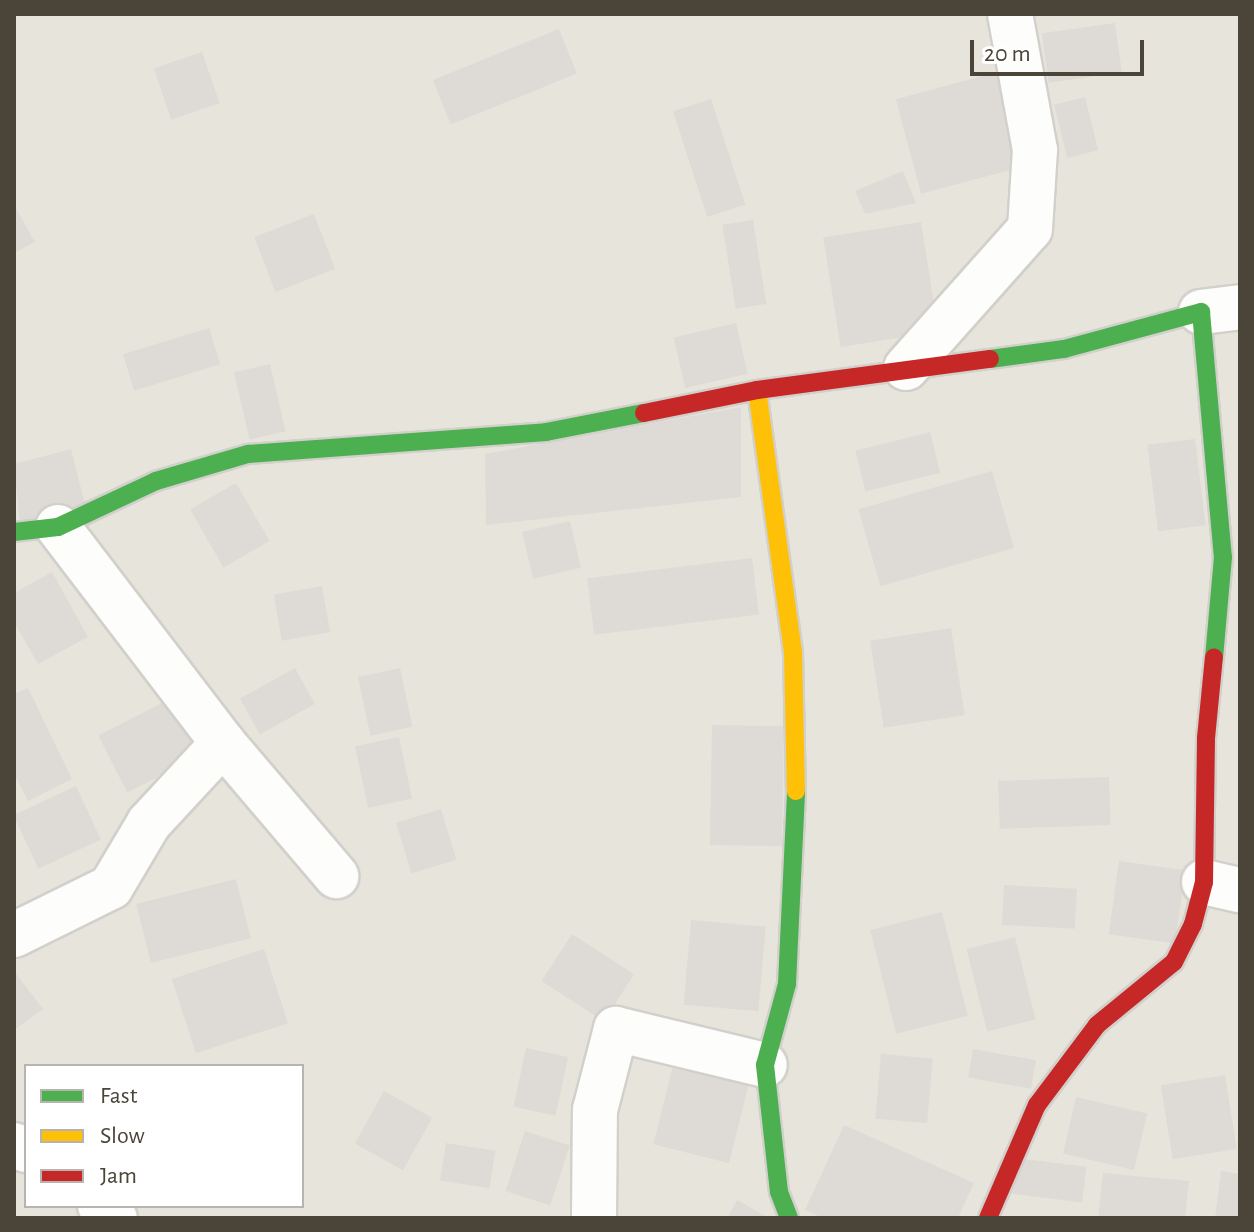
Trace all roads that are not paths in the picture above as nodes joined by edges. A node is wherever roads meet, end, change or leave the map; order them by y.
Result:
1 (1010, 14) edge
2 (1220, 310) edge
3 (906, 368) junction
4 (757, 390) junction
5 (58, 527) junction
6 (14, 532) edge
7 (223, 743) junction
8 (336, 876) dead end
9 (1222, 886) edge
10 (14, 935) edge
11 (765, 1065) junction
12 (594, 1218) edge
13 (789, 1218) edge
14 (988, 1218) edge

1 - 3 street
2 - 3 street
2 - 9 street
3 - 4 street
4 - 5 street
4 - 11 street
5 - 6 street
5 - 7 street
7 - 8 street
7 - 10 street
9 - 14 street
11 - 12 street
11 - 13 street

